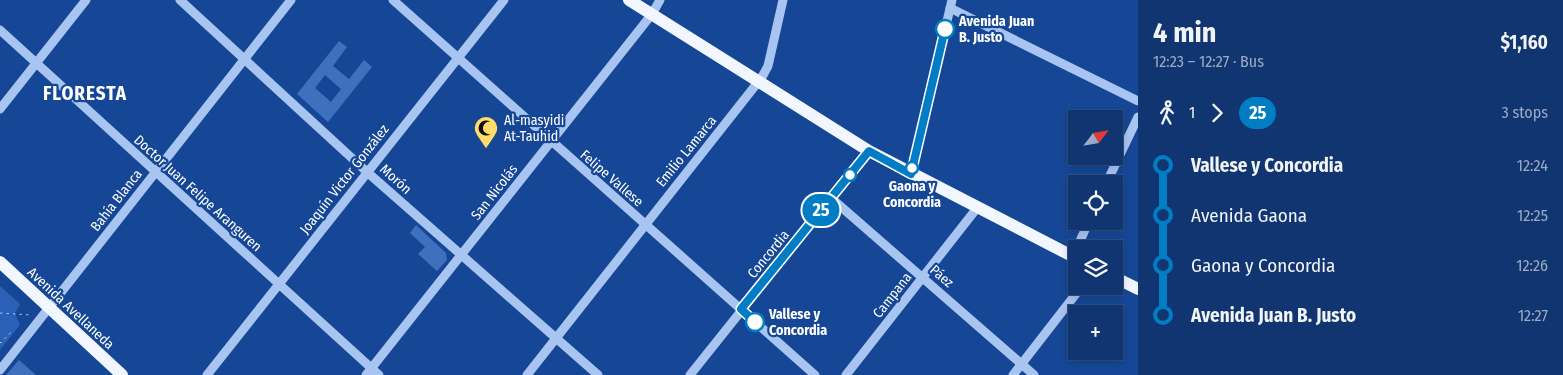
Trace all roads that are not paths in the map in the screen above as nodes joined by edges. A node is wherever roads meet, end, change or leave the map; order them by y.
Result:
1 (86, 0) edge
2 (180, 0) edge
3 (291, 0) edge
4 (393, 0) edge
5 (504, 0) edge
6 (629, 0) edge
7 (660, 0) edge
8 (783, 0) edge
9 (951, 4) edge
10 (652, 14) junction
11 (0, 30) edge
12 (457, 58) junction
13 (244, 60) junction
14 (36, 63) junction
15 (758, 82) junction
16 (1138, 101) edge
17 (0, 109) edge
18 (1138, 117) edge
19 (551, 142) junction
20 (869, 151) junction
21 (155, 172) junction
22 (367, 172) junction
23 (911, 174) junction
24 (1110, 175) edge
25 (831, 198) junction
26 (977, 208) junction
27 (645, 225) junction
28 (1068, 254) edge
29 (461, 255) junction
30 (0, 262) edge
31 (923, 278) junction
32 (1123, 282) edge
33 (278, 285) junction
34 (1138, 289) edge
35 (1075, 295) edge
36 (49, 308) junction
37 (741, 309) junction
38 (556, 338) junction
39 (1022, 364) junction
40 (0, 370) edge
41 (369, 372) edge
42 (122, 375) edge
43 (207, 375) edge
44 (379, 375) edge
45 (527, 375) edge
46 (598, 375) edge
47 (690, 375) edge
48 (815, 375) edge
49 (846, 375) edge
50 (1013, 375) edge
51 (1034, 375) edge

1 - 14 street
2 - 13 street, Morón
3 - 13 street, Bahía Blanca
4 - 12 street, Felipe Vallese
5 - 12 street, Joaquín Victor González
6 - 10 main road
7 - 10 street, San Nicolás
8 - 15 street, Emilio Lamarca
9 - 16 street
9 - 23 street
10 - 15 main road
10 - 19 street, San Nicolás
11 - 14 street, Doctor Juan Felipe Aranguren
12 - 19 street, Felipe Vallese
12 - 22 street, Joaquín Victor González
13 - 21 street, Bahía Blanca
13 - 22 street, Morón
14 - 17 street
14 - 21 street, Doctor Juan Felipe Aranguren
15 - 20 main road
15 - 27 street, Emilio Lamarca
18 - 24 street
19 - 27 street, Felipe Vallese
19 - 29 street, San Nicolás
20 - 23 main road
20 - 25 street, Concordia
21 - 33 street, Doctor Juan Felipe Aranguren
21 - 36 street, Bahía Blanca
22 - 29 street, Morón
22 - 33 street, Joaquín Victor González
23 - 26 main road
25 - 31 street, Páez
25 - 37 street, Concordia
26 - 28 main road
26 - 31 street, Campana
27 - 37 street, Felipe Vallese
27 - 38 street, Emilio Lamarca
29 - 38 street, Morón
29 - 41 street, San Nicolás
30 - 36 main road, Avenida Avellaneda
31 - 39 street, Páez
31 - 49 street, Campana
32 - 34 main road
33 - 41 street, Doctor Juan Felipe Aranguren
33 - 43 street, Joaquín Victor González
35 - 39 street
36 - 40 street, Bahía Blanca
36 - 42 main road, Avenida Avellaneda
37 - 47 street, Concordia
37 - 48 street, Felipe Vallese
38 - 45 street, Emilio Lamarca
38 - 46 street, Morón
39 - 50 street
39 - 51 street, Páez
41 - 44 street, Doctor Juan Felipe Aranguren

